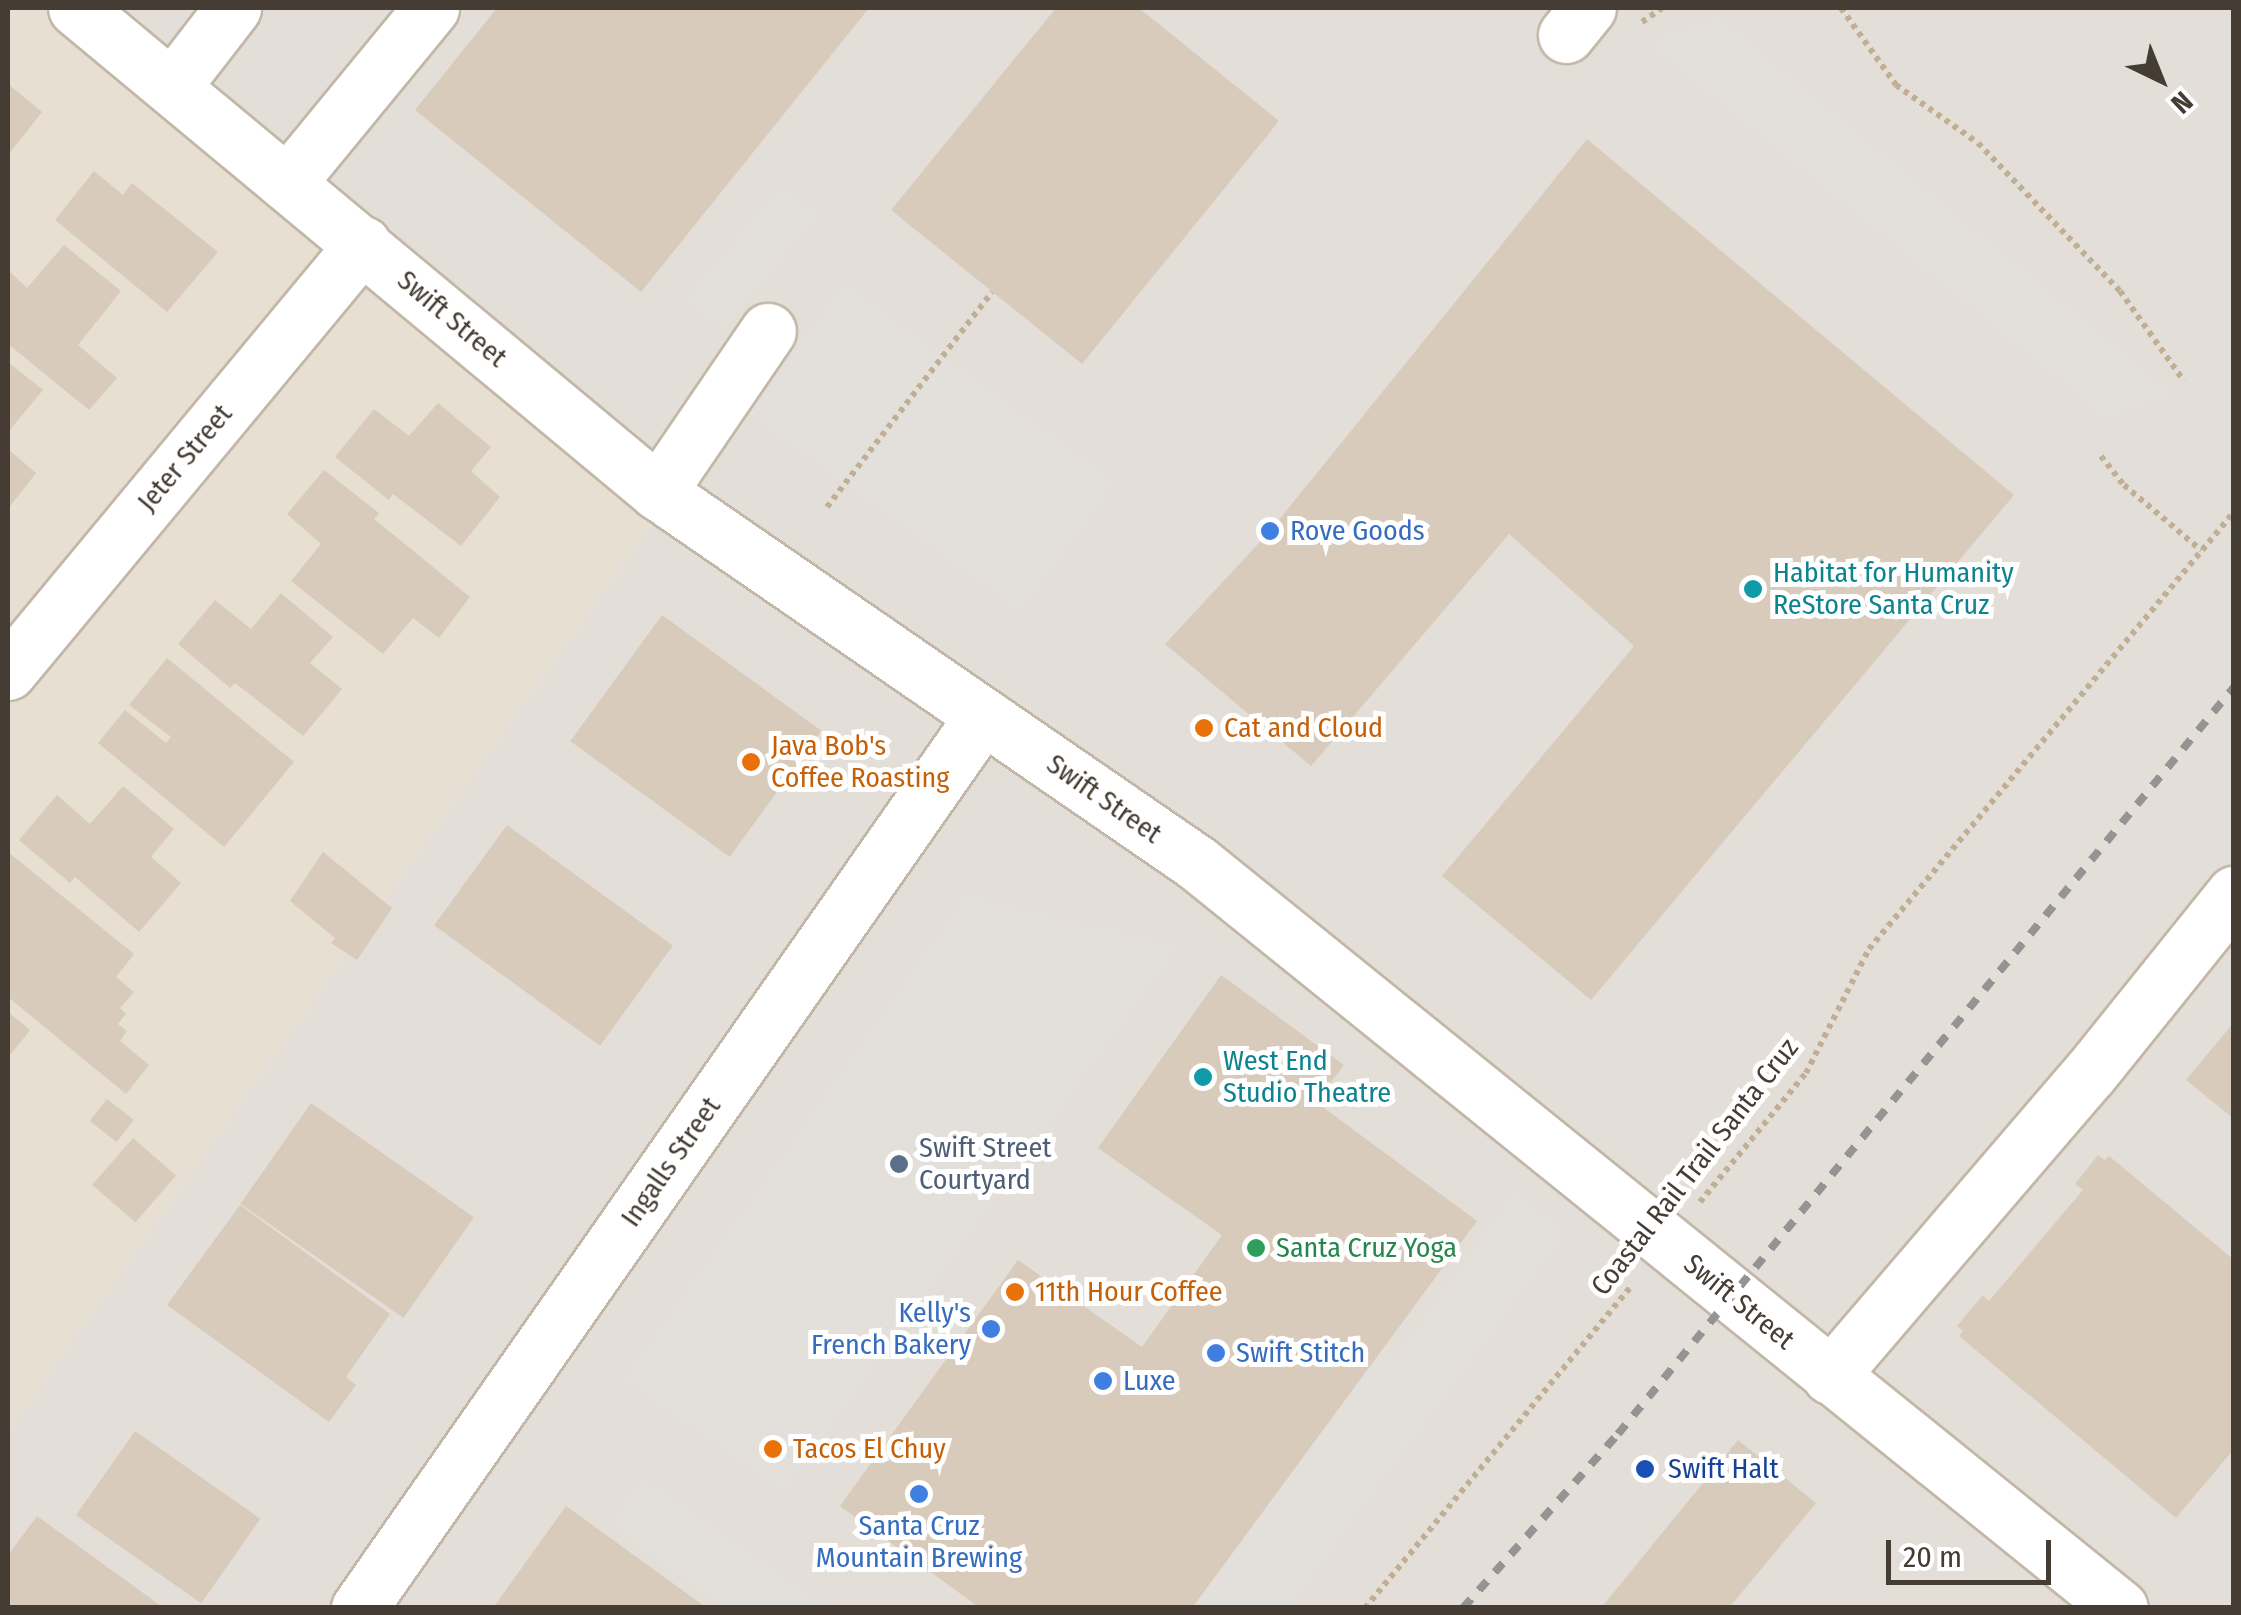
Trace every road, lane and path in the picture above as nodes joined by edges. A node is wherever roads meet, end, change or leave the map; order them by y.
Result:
1 (76, 8) edge
2 (233, 8) edge
3 (430, 8) edge
4 (1841, 8) edge
5 (172, 87) junction
6 (289, 181) junction
7 (363, 244) junction
8 (992, 292) dead end
9 (768, 331) dead end
10 (2184, 381) dead end
11 (2101, 456) dead end
12 (658, 492) junction
13 (826, 507) dead end
14 (2234, 512) edge
15 (2201, 550) junction
16 (8, 672) edge
17 (982, 716) junction
18 (2234, 894) edge
19 (1666, 1244) junction
20 (1830, 1376) junction
21 (358, 1608) edge
22 (1364, 1608) edge
23 (2120, 1608) edge

1 - 5 street, Swift Street
2 - 5 street
3 - 6 street
4 - 10 path
5 - 6 street, Swift Street
6 - 7 street, Swift Street
7 - 12 street, Swift Street
7 - 16 street, Jeter Street
8 - 13 path
9 - 12 street
11 - 15 path
12 - 17 street, Swift Street
14 - 15 path, Coastal Rail Trail Santa Cruz
15 - 19 path, Coastal Rail Trail Santa Cruz
17 - 19 street, Swift Street
17 - 21 street, Ingalls Street
18 - 20 street
19 - 20 street, Swift Street
19 - 22 path, Coastal Rail Trail Santa Cruz
20 - 23 street, Swift Street

